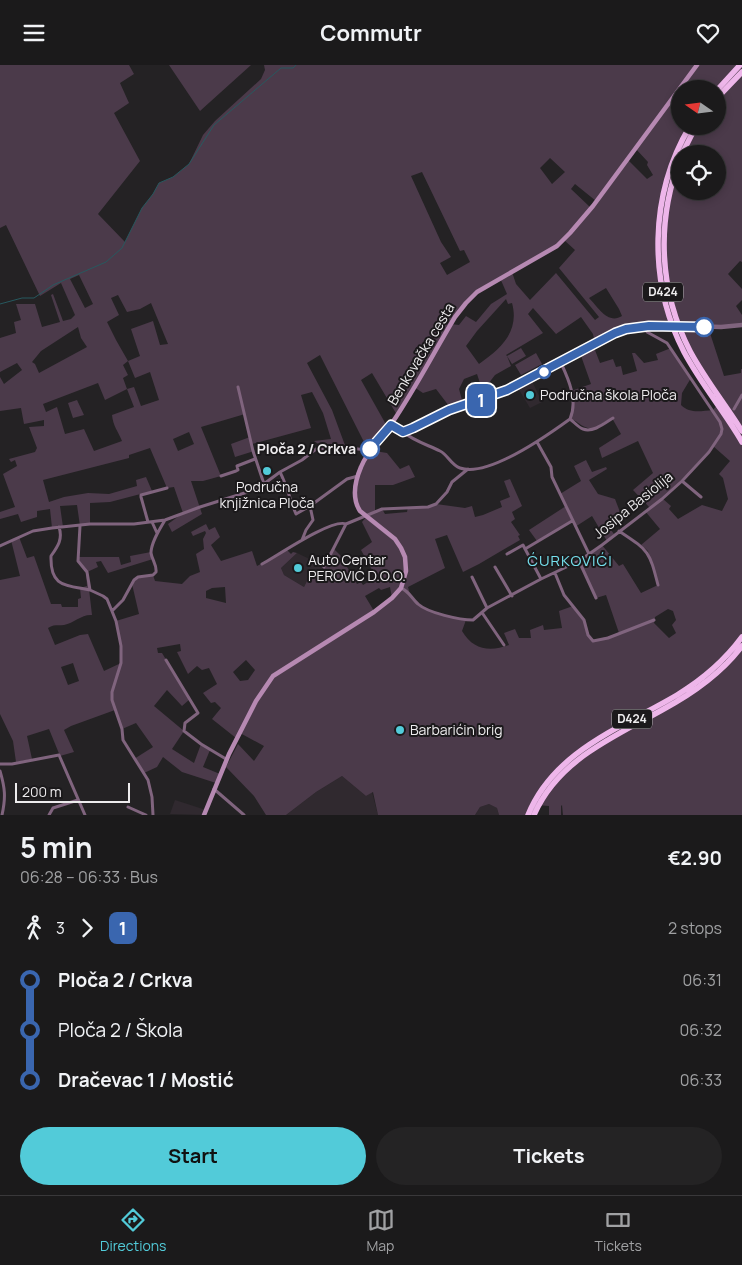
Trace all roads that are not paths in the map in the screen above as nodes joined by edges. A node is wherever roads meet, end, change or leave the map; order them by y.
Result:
1 (697, 65) edge
2 (740, 65) edge
3 (742, 71) edge
4 (726, 80) edge
5 (726, 88) edge
6 (685, 135) edge
7 (671, 189) edge
8 (742, 325) edge
9 (646, 326) junction
10 (562, 363) junction
11 (238, 387) dead end
12 (742, 395) edge
13 (734, 409) dead end
14 (613, 418) dead end
15 (570, 419) junction
16 (391, 425) junction
17 (742, 431) edge
18 (403, 432) junction
19 (537, 442) junction
20 (742, 442) edge
21 (369, 450) junction
22 (255, 459) junction
23 (469, 469) junction
24 (280, 472) junction
25 (221, 475) dead end
26 (358, 476) junction
27 (682, 481) junction
28 (264, 484) junction
29 (167, 488) dead end
30 (701, 497) dead end
31 (310, 506) junction
32 (367, 516) junction
33 (165, 520) junction
34 (572, 521) junction
35 (150, 522) junction
36 (346, 524) junction
37 (80, 526) junction
38 (59, 527) junction
39 (619, 531) junction
40 (157, 533) junction
41 (302, 540) junction
42 (0, 546) edge
43 (525, 549) junction
44 (507, 554) dead end
45 (589, 554) junction
46 (579, 561) junction
47 (262, 564) dead end
48 (324, 567) dead end
49 (495, 567) dead end
50 (555, 573) junction
51 (472, 577) dead end
52 (541, 579) junction
53 (658, 585) dead end
54 (401, 588) junction
55 (90, 590) junction
56 (512, 596) junction
57 (596, 598) dead end
58 (488, 608) junction
59 (112, 611) junction
60 (483, 614) junction
61 (654, 620) dead end
62 (742, 637) edge
63 (504, 645) dead end
64 (742, 646) edge
65 (166, 660) dead end
66 (226, 759) junction
67 (0, 764) edge
68 (0, 771) edge
69 (214, 789) junction
70 (78, 800) junction
71 (128, 807) dead end
72 (2, 815) edge
73 (49, 815) edge
74 (85, 815) edge
75 (146, 815) edge
76 (153, 815) edge
77 (204, 815) edge
78 (244, 815) edge
79 (528, 815) edge
80 (534, 815) edge

1 - 16 main road, Benkovačka cesta
2 - 4 highway
3 - 5 highway
6 - 20 highway, D424
7 - 17 highway, D424
8 - 9 street, bridge
9 - 10 street
9 - 27 street, Josipa Basiolija
10 - 15 street
10 - 18 street
11 - 22 street
12 - 13 street
14 - 15 street
15 - 19 street
16 - 18 street
16 - 21 main road, Benkovačka cesta
18 - 23 street
19 - 23 street
19 - 34 street
21 - 24 street
21 - 26 main road, Benkovačka cesta
22 - 25 street
22 - 28 street
23 - 32 street
24 - 28 street
24 - 31 street
26 - 31 street
26 - 32 main road, Benkovačka cesta
27 - 30 street
27 - 39 street, Josipa Basiolija
28 - 33 street
29 - 35 street
31 - 41 street
32 - 36 street
32 - 54 main road, Benkovačka cesta
33 - 35 street
33 - 40 street
34 - 43 street
34 - 45 street
35 - 37 street
35 - 40 street
36 - 41 street
36 - 48 street
37 - 38 street
37 - 55 street
38 - 42 street
38 - 55 street
39 - 45 street, Josipa Basiolija
39 - 53 street
40 - 59 street
41 - 47 street
43 - 44 street
43 - 52 street
45 - 46 street, Josipa Basiolija
46 - 50 street, Josipa Basiolija
46 - 57 street
49 - 56 street
50 - 52 street, Josipa Basiolija
50 - 61 street
51 - 58 street
52 - 56 street, Josipa Basiolija
54 - 60 street
54 - 66 main road
55 - 59 street
56 - 58 street, Josipa Basiolija
58 - 60 street, Josipa Basiolija
59 - 76 street
60 - 63 street
62 - 79 highway, D424
64 - 80 highway, D424
65 - 66 street
66 - 69 main road
67 - 70 street
68 - 72 street
69 - 77 main road
69 - 78 street
70 - 73 street
70 - 74 street
71 - 75 street

